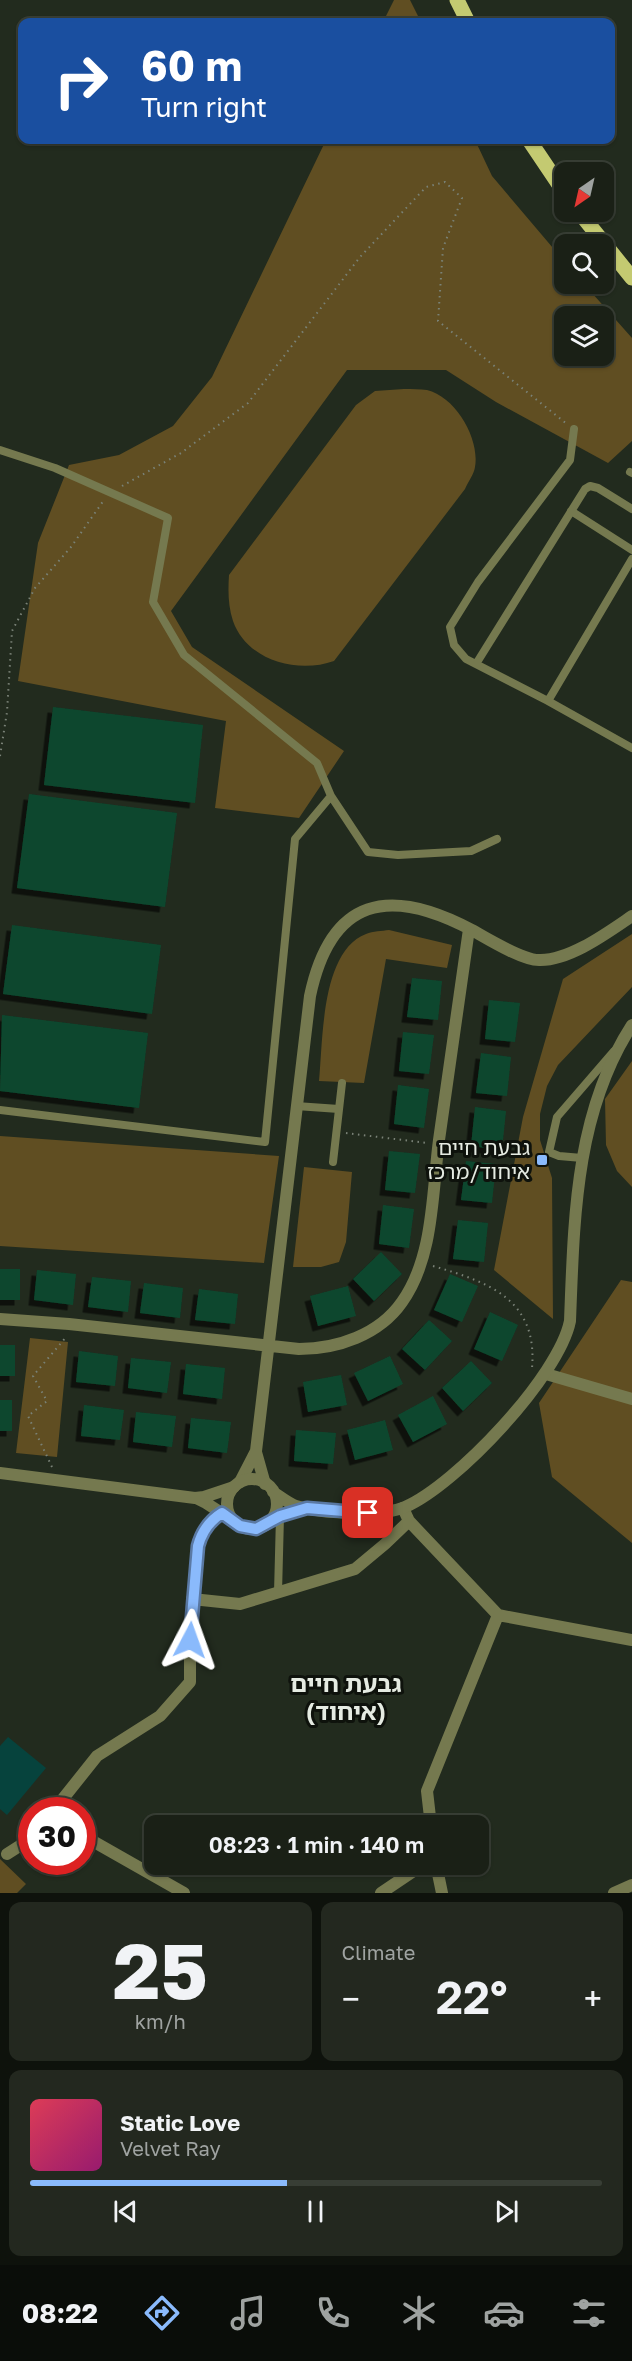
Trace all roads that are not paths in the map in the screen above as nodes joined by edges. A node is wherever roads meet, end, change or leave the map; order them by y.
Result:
1 (457, 0) edge
2 (466, 18) edge
3 (532, 144) edge
4 (554, 177) edge
5 (587, 222) edge
6 (632, 278) edge
7 (574, 429) road end
8 (0, 450) edge
9 (632, 509) edge
10 (571, 511) junction
11 (632, 550) edge
12 (632, 560) edge
13 (476, 664) junction
14 (548, 700) junction
15 (632, 748) edge
16 (331, 796) junction
17 (497, 839) dead end
18 (632, 916) edge
19 (469, 929) junction
20 (632, 1025) edge
21 (622, 1042) junction
22 (342, 1083) dead end
23 (296, 1106) junction
24 (339, 1109) junction
25 (0, 1110) edge
26 (582, 1158) junction
27 (333, 1162) dead end
28 (0, 1318) edge
29 (268, 1347) junction
30 (546, 1374) junction
31 (632, 1400) edge
32 (256, 1450) junction
33 (0, 1473) edge
34 (237, 1485) junction
35 (269, 1488) junction
36 (195, 1498) junction
37 (307, 1508) junction
38 (403, 1508) junction
39 (222, 1513) junction
40 (275, 1519) junction
41 (234, 1521) junction
42 (409, 1521) junction
43 (278, 1593) junction
44 (192, 1599) junction
45 (498, 1615) junction
46 (632, 1640) edge
47 (66, 1797) edge
48 (430, 1815) edge
49 (96, 1843) edge
50 (18, 1847) edge
51 (7, 1854) dead end
52 (408, 1875) edge
53 (438, 1875) edge
54 (632, 1885) edge
55 (184, 1893) edge
56 (381, 1893) edge
57 (442, 1893) edge
58 (614, 1893) edge

1 - 2 main road
3 - 4 main road
5 - 6 main road
7 - 13 lane
8 - 16 lane
9 - 10 lane
10 - 11 lane
10 - 13 lane
12 - 14 lane
13 - 14 lane
14 - 15 lane
16 - 17 lane
16 - 25 lane
18 - 19 street
19 - 23 street
19 - 29 street
20 - 21 street
21 - 26 street
21 - 26 lane
22 - 24 lane
23 - 24 lane
23 - 29 street
24 - 27 lane
26 - 30 street
28 - 29 street
29 - 32 street
30 - 31 street
30 - 38 street
32 - 34 street
32 - 35 street
33 - 36 street
34 - 35 street
34 - 36 street
34 - 41 street
35 - 37 street
35 - 40 street
36 - 39 street
37 - 38 street
37 - 40 street
38 - 42 street
39 - 41 street
39 - 44 street
40 - 41 street
40 - 43 lane
42 - 43 street
42 - 45 street
43 - 44 street
44 - 47 street
45 - 46 street
45 - 48 street
49 - 55 street
50 - 51 street
52 - 56 street
53 - 57 street
54 - 58 street

